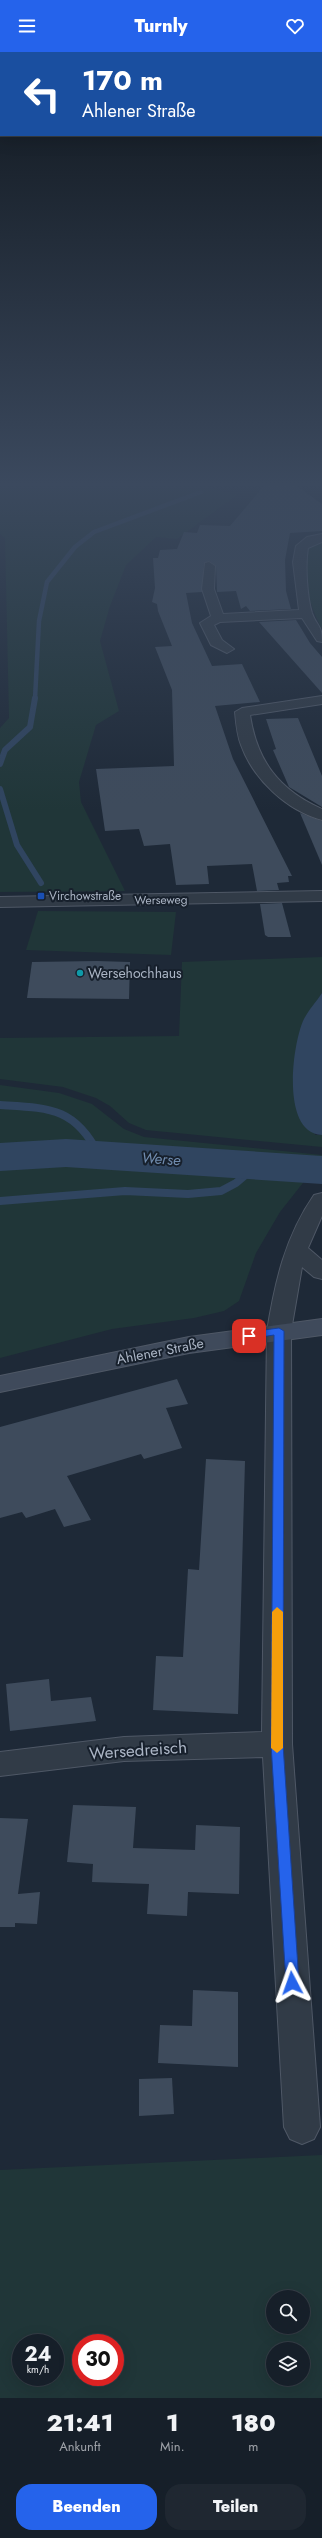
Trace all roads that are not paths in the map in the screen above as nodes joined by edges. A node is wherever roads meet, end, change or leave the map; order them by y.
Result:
1 (209, 590) edge
2 (303, 590) edge
3 (306, 614) junction
4 (218, 618) junction
5 (322, 638) edge
6 (227, 649) dead end
7 (322, 700) edge
8 (322, 815) edge
9 (322, 896) edge
10 (0, 902) edge
11 (322, 1200) edge
12 (297, 1250) junction
13 (322, 1272) edge
14 (322, 1327) edge
15 (279, 1331) junction
16 (0, 1384) edge
17 (277, 1744) junction
18 (0, 1764) edge
19 (302, 2127) dead end

1 - 4 street
2 - 3 street
3 - 4 street
3 - 5 street
4 - 6 street
7 - 8 street
9 - 10 street, Werseweg
11 - 12 street
12 - 13 street
12 - 15 street
14 - 15 main road, Ahlener Straße
15 - 16 main road, Ahlener Straße
15 - 17 street
17 - 18 street, Wersedreisch
17 - 19 street

